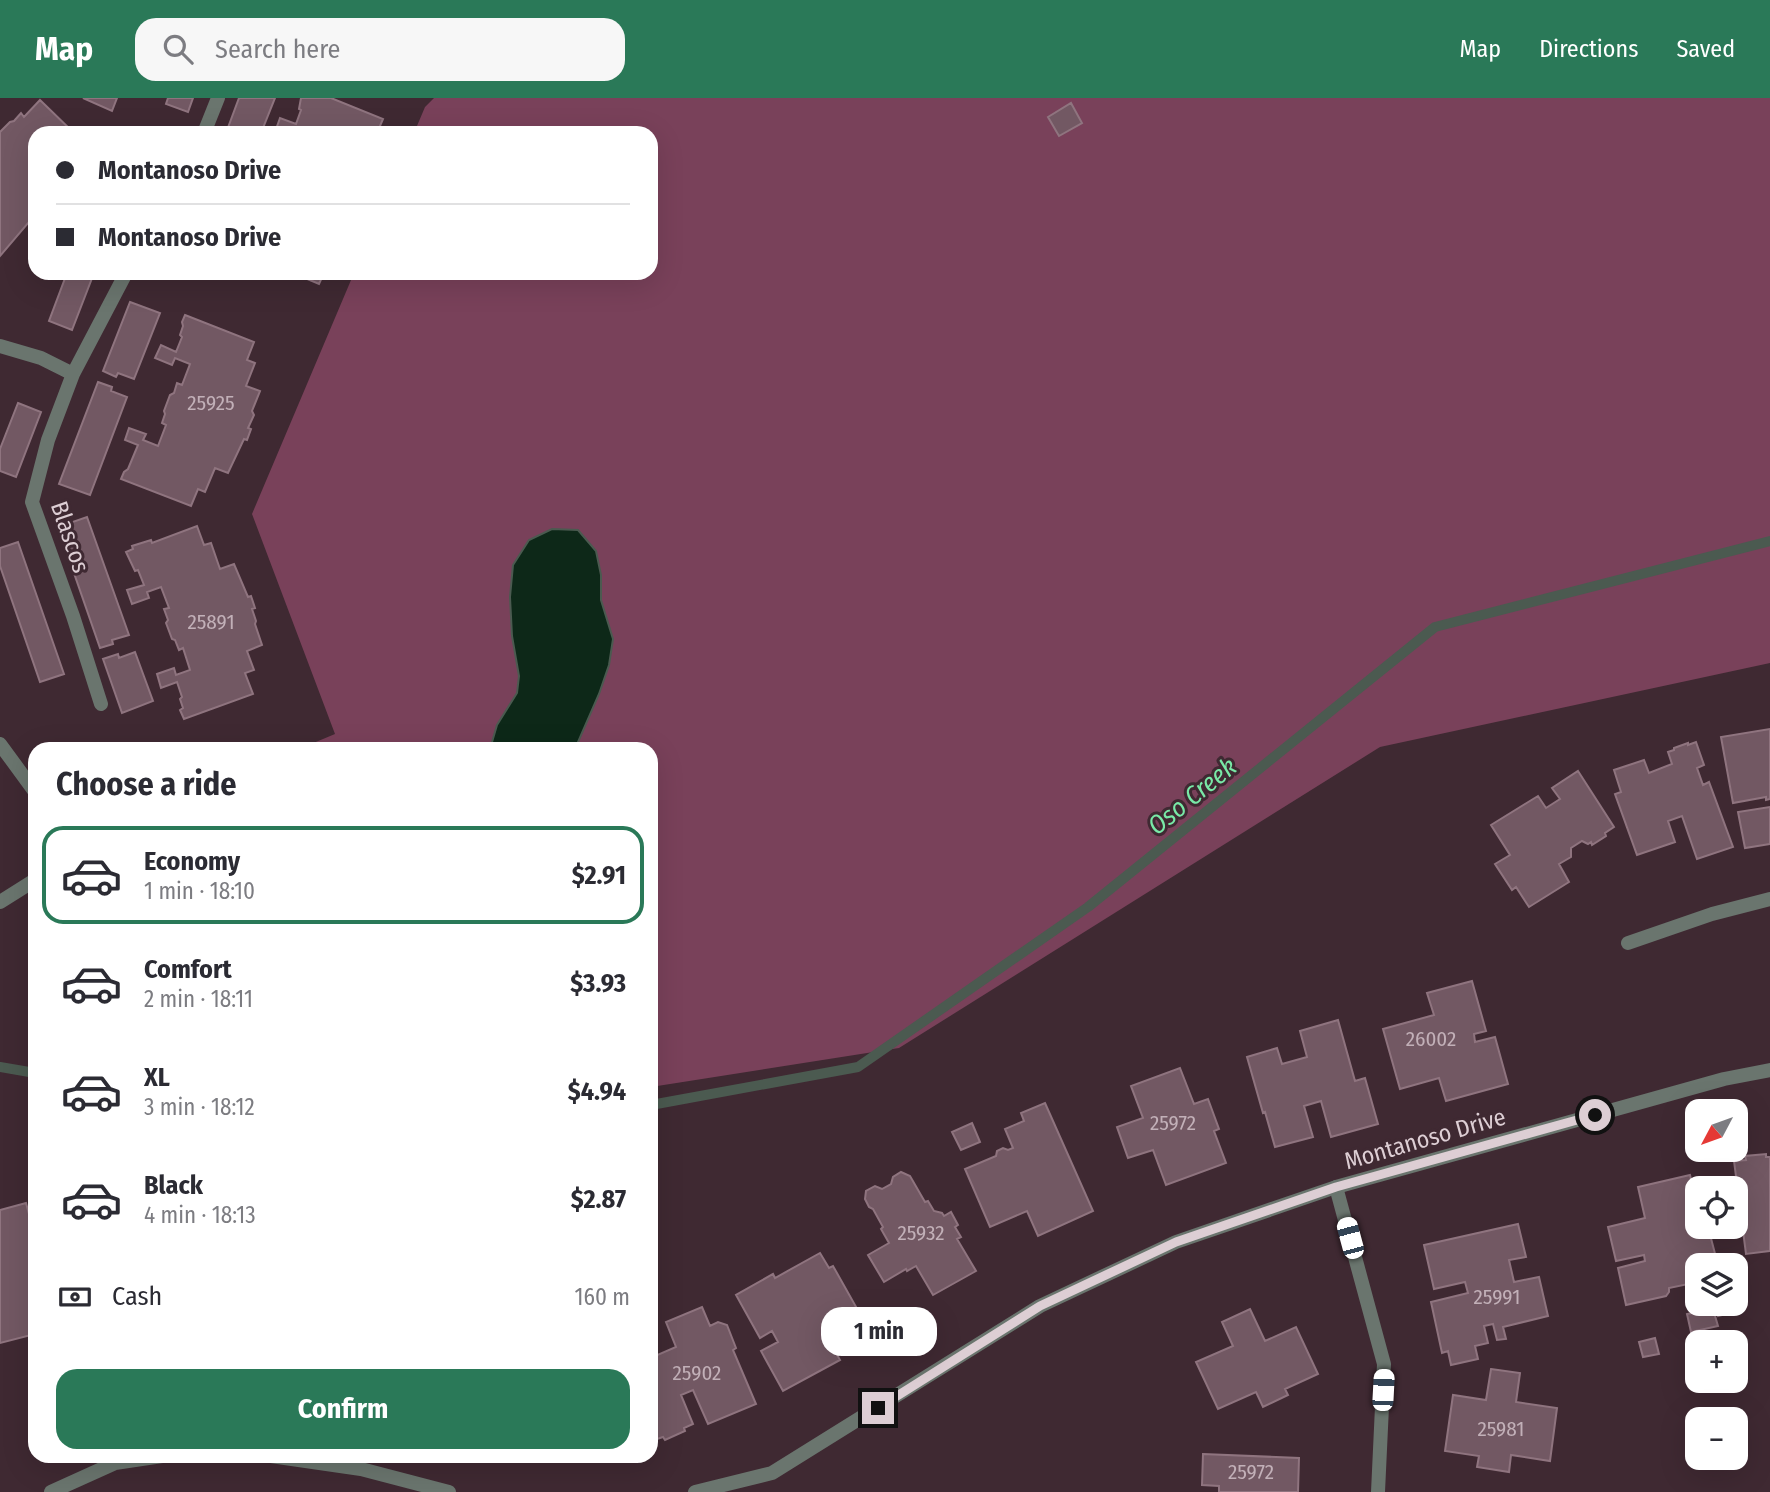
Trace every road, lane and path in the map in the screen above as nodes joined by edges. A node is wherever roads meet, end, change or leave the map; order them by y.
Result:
1 (218, 98) edge
2 (207, 126) edge
3 (122, 280) edge
4 (0, 346) edge
5 (74, 374) junction
6 (101, 704) dead end
7 (0, 744) edge
8 (28, 782) edge
9 (28, 884) edge
10 (1770, 899) edge
11 (0, 902) edge
12 (1628, 943) dead end
13 (1770, 1070) edge
14 (1336, 1187) junction
15 (115, 1463) edge
16 (319, 1463) edge
17 (51, 1492) edge
18 (449, 1492) edge
19 (695, 1492) edge
20 (1378, 1492) edge

1 - 2 street
3 - 5 street, Blascos
4 - 5 street
5 - 6 street, Blascos
7 - 8 street
9 - 11 street
10 - 12 street
13 - 14 street, Montanoso Drive
14 - 19 street, Montanoso Drive
14 - 20 street
15 - 17 street
16 - 18 street

